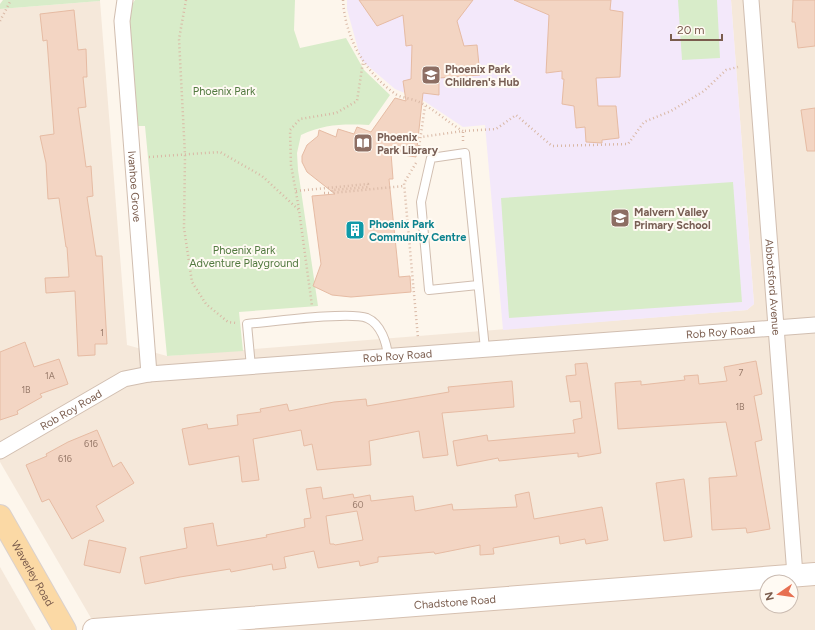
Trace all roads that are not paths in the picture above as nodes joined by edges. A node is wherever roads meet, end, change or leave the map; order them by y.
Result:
1 (125, 0) edge
2 (751, 0) edge
3 (478, 285) junction
4 (815, 325) edge
5 (776, 328) junction
6 (485, 349) junction
7 (388, 357) junction
8 (251, 367) junction
9 (149, 374) junction
10 (0, 451) edge
11 (0, 516) edge
12 (805, 574) edge
13 (65, 630) edge
14 (94, 630) edge

1 - 9 street, Ivanhoe Grove
2 - 5 street, Abbotsford Avenue
3 - 3 lane
3 - 6 lane
4 - 5 street, Rob Roy Road
5 - 6 street, Rob Roy Road
5 - 12 street, Abbotsford Avenue
6 - 7 street, Rob Roy Road
7 - 8 street, Rob Roy Road
7 - 8 lane
8 - 9 street, Rob Roy Road
9 - 10 street, Rob Roy Road
11 - 13 main road, Waverley Road
12 - 14 street, Chadstone Road

